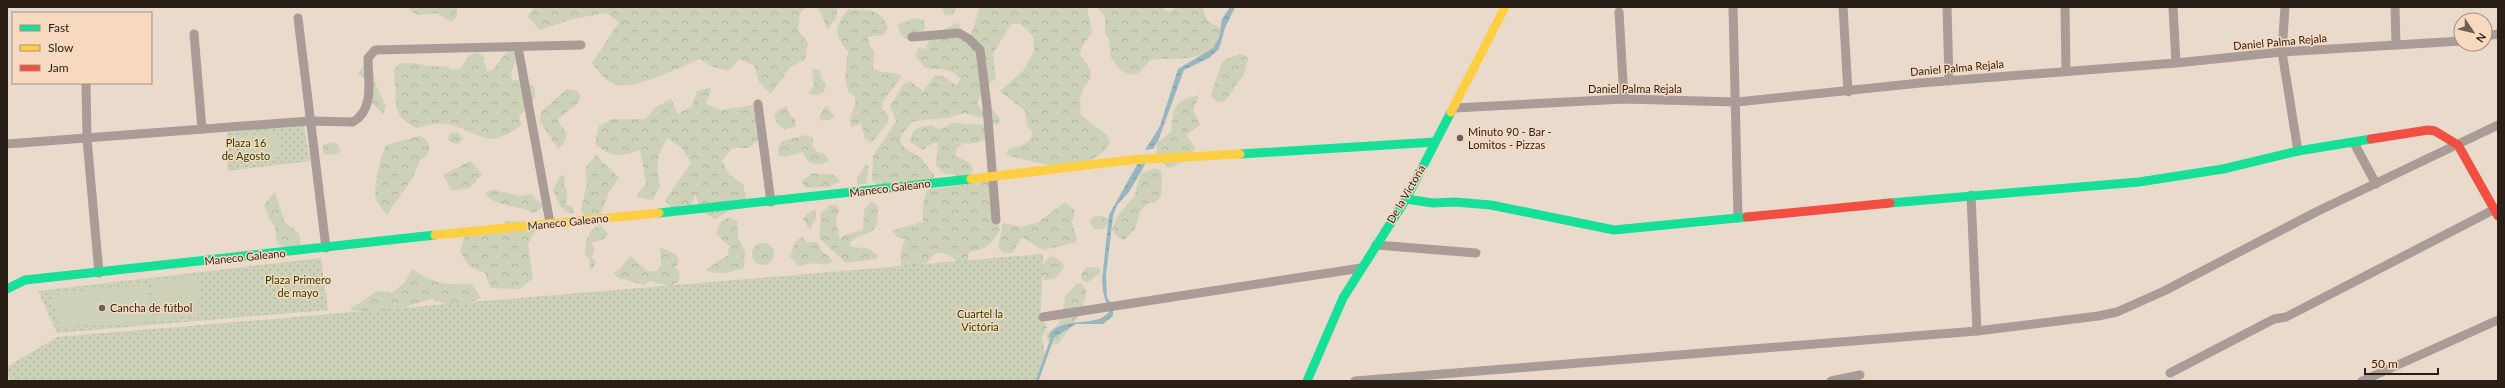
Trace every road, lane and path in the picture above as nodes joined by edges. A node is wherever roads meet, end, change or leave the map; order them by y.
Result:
1 (1505, 7) edge
2 (1733, 7) edge
3 (1843, 7) edge
4 (1947, 7) edge
5 (2065, 7) edge
6 (2173, 7) edge
7 (2285, 7) edge
8 (2395, 7) edge
9 (1619, 12) dead end
10 (298, 18) dead end
11 (194, 34) dead end
12 (912, 37) dead end
13 (2453, 42) edge
14 (581, 45) dead end
15 (2396, 46) junction
16 (518, 47) junction
17 (2282, 52) junction
18 (2176, 63) junction
19 (2066, 71) junction
20 (1949, 81) junction
21 (86, 84) edge
22 (1848, 92) junction
23 (1624, 99) junction
24 (1737, 102) junction
25 (758, 104) dead end
26 (1455, 108) junction
27 (309, 120) junction
28 (2498, 125) edge
29 (202, 129) junction
30 (87, 139) junction
31 (1435, 142) junction
32 (2354, 143) junction
33 (7, 144) edge
34 (2458, 145) junction
35 (2298, 151) junction
36 (992, 176) junction
37 (2376, 184) junction
38 (1971, 195) junction
39 (1406, 199) junction
40 (771, 202) junction
41 (2496, 212) edge
42 (1738, 218) junction
43 (996, 220) dead end
44 (550, 223) junction
45 (1376, 245) junction
46 (326, 248) junction
47 (1476, 253) dead end
48 (1361, 268) junction
49 (99, 273) junction
50 (7, 289) edge
51 (1044, 317) dead end
52 (2498, 320) edge
53 (1977, 330) junction
54 (2170, 373) dead end
55 (1860, 375) dead end
56 (1307, 381) edge
57 (1354, 381) edge
58 (1831, 381) edge
59 (2362, 381) edge

1 - 26 street, De la Victoria
2 - 24 street
3 - 22 street
4 - 20 street
5 - 19 street
6 - 18 street
7 - 17 street
8 - 15 street
9 - 23 street
10 - 27 street
11 - 29 street
12 - 36 street
13 - 15 street, Daniel Palma Rejala
14 - 16 street
15 - 17 street, Daniel Palma Rejala
16 - 27 street
16 - 44 street
17 - 18 street, Daniel Palma Rejala
17 - 35 street
18 - 19 street, Daniel Palma Rejala
19 - 20 street, Daniel Palma Rejala
20 - 22 street, Daniel Palma Rejala
21 - 30 street
22 - 24 street, Daniel Palma Rejala
23 - 24 street, Daniel Palma Rejala
23 - 26 street, Daniel Palma Rejala
24 - 42 street
25 - 40 street
26 - 31 street, De la Victoria
27 - 29 street
27 - 46 street
28 - 34 street
29 - 30 street
30 - 33 street
30 - 49 street
31 - 36 street, Maneco Galeano
31 - 39 street, De la Victoria
32 - 34 street
32 - 35 street
32 - 37 street
34 - 37 street
34 - 41 street
35 - 38 street
36 - 40 street, Maneco Galeano
36 - 43 street
37 - 53 street
38 - 42 street
38 - 53 street
39 - 42 street
39 - 45 street, De la Victoria
40 - 44 street, Maneco Galeano
41 - 54 street
44 - 46 street, Maneco Galeano
45 - 47 street
45 - 48 street, De la Victoria
46 - 49 street, Maneco Galeano
48 - 51 street
48 - 56 street, De la Victoria
49 - 50 street, Maneco Galeano
52 - 59 street
53 - 57 street
55 - 58 street

